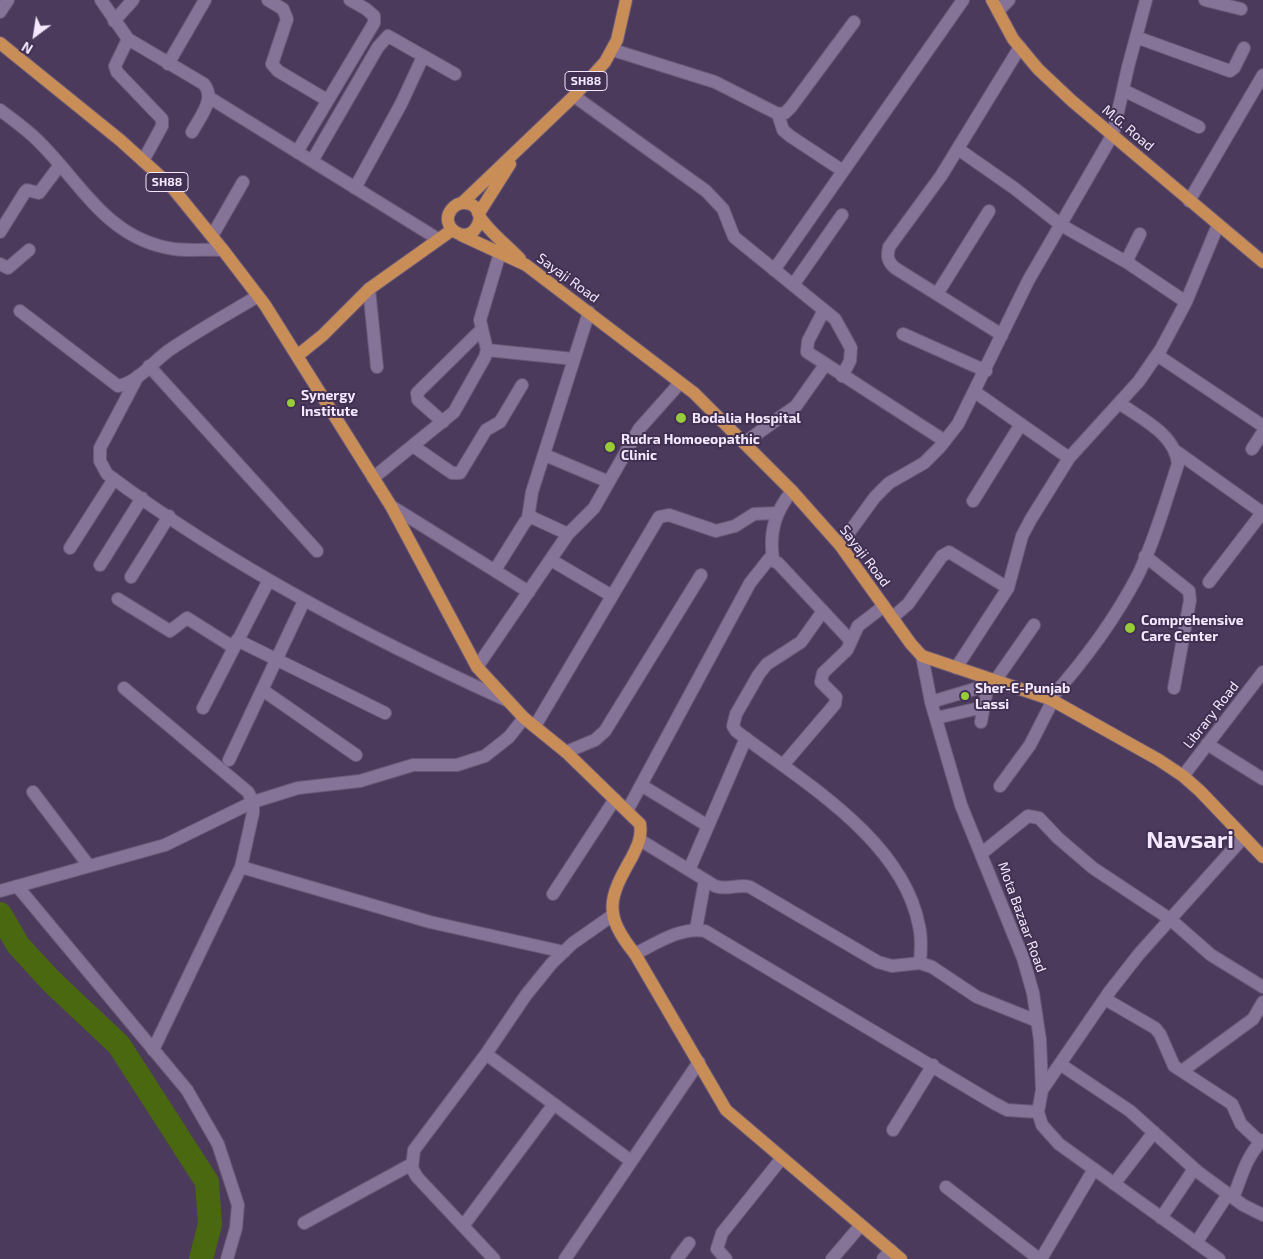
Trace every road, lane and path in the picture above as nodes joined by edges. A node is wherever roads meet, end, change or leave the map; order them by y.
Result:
1 (8, 0) edge
2 (102, 0) edge
3 (133, 0) edge
4 (206, 0) edge
5 (268, 0) edge
6 (350, 0) edge
7 (626, 0) edge
8 (963, 0) edge
9 (1009, 0) edge
10 (1146, 0) edge
11 (1205, 0) edge
12 (995, 6) edge
13 (1241, 9) dead end
14 (0, 12) edge
15 (114, 21) junction
16 (854, 22) dead end
17 (1136, 37) junction
18 (128, 40) junction
19 (0, 43) edge
20 (1020, 47) junction
21 (1244, 48) dead end
22 (613, 50) junction
23 (427, 58) junction
24 (168, 64) junction
25 (455, 74) dead end
26 (1263, 75) edge
27 (1122, 90) junction
28 (574, 96) junction
29 (210, 98) junction
30 (328, 100) junction
31 (0, 110) edge
32 (778, 114) junction
33 (1199, 127) dead end
34 (192, 132) dead end
35 (1113, 134) junction
36 (521, 147) junction
37 (958, 149) junction
38 (297, 152) junction
39 (143, 161) junction
40 (312, 161) junction
41 (60, 165) junction
42 (843, 171) junction
43 (243, 182) dead end
44 (355, 188) junction
45 (1189, 200) junction
46 (462, 203) junction
47 (988, 211) dead end
48 (480, 215) junction
49 (842, 215) dead end
50 (1061, 225) junction
51 (1218, 225) junction
52 (0, 232) edge
53 (457, 233) junction
54 (1140, 234) dead end
55 (212, 236) junction
56 (438, 240) junction
57 (28, 250) dead end
58 (223, 250) junction
59 (500, 253) junction
60 (1263, 262) edge
61 (1128, 263) junction
62 (0, 264) edge
63 (526, 265) junction
64 (774, 270) junction
65 (793, 285) junction
66 (369, 289) junction
67 (937, 294) junction
68 (258, 296) junction
69 (1186, 302) junction
70 (824, 310) junction
71 (20, 311) dead end
72 (589, 312) junction
73 (481, 330) junction
74 (903, 334) dead end
75 (1002, 335) junction
76 (487, 350) junction
77 (1157, 355) junction
78 (297, 356) junction
79 (574, 359) junction
80 (825, 365) junction
81 (149, 366) junction
82 (377, 367) dead end
83 (986, 371) junction
84 (138, 376) junction
85 (842, 376) junction
86 (680, 383) junction
87 (522, 385) dead end
88 (975, 392) junction
89 (1119, 403) junction
90 (443, 422) junction
91 (1021, 424) junction
92 (1263, 426) edge
93 (1263, 432) edge
94 (945, 441) junction
95 (744, 443) junction
96 (413, 446) junction
97 (1252, 449) dead end
98 (1177, 452) junction
99 (545, 455) junction
100 (1069, 458) junction
101 (373, 478) junction
102 (114, 479) junction
103 (609, 482) junction
104 (792, 491) junction
105 (142, 498) junction
106 (973, 501) dead end
107 (391, 506) junction
108 (777, 513) junction
109 (1262, 513) edge
110 (169, 516) junction
111 (528, 518) junction
112 (568, 534) junction
113 (840, 545) junction
114 (70, 548) dead end
115 (317, 551) dead end
116 (1145, 556) junction
117 (773, 559) junction
118 (550, 560) junction
119 (100, 565) dead end
120 (495, 570) junction
121 (701, 575) dead end
122 (131, 576) dead end
123 (269, 580) junction
124 (1209, 582) dead end
125 (1008, 588) junction
126 (529, 592) junction
127 (612, 596) junction
128 (118, 599) dead end
129 (304, 601) junction
130 (884, 606) junction
131 (823, 611) junction
132 (892, 618) junction
133 (1034, 625) dead end
134 (850, 640) junction
135 (235, 644) junction
136 (922, 656) junction
137 (277, 660) junction
138 (477, 667) junction
139 (956, 668) junction
140 (1263, 672) edge
141 (991, 682) junction
142 (124, 688) dead end
143 (1174, 688) dead end
144 (264, 691) junction
145 (1052, 699) junction
146 (508, 701) junction
147 (931, 702) junction
148 (984, 707) junction
149 (204, 708) dead end
150 (386, 713) dead end
151 (524, 718) junction
152 (936, 718) junction
153 (981, 722) dead end
154 (535, 726) junction
155 (746, 738) junction
156 (1207, 744) junction
157 (566, 752) junction
158 (356, 754) dead end
159 (230, 760) dead end
160 (784, 765) junction
161 (1183, 776) junction
162 (1263, 779) edge
163 (640, 785) junction
164 (1000, 786) dead end
165 (33, 792) dead end
166 (615, 799) junction
167 (253, 802) junction
168 (627, 810) junction
169 (708, 826) junction
170 (1243, 838) junction
171 (640, 840) junction
172 (982, 853) junction
173 (1263, 858) edge
174 (89, 866) junction
175 (241, 867) junction
176 (689, 870) junction
177 (705, 880) junction
178 (17, 886) junction
179 (2, 890) edge
180 (553, 894) dead end
181 (613, 915) junction
182 (1170, 919) junction
183 (696, 929) junction
184 (564, 952) junction
185 (635, 954) junction
186 (920, 964) junction
187 (1263, 987) edge
188 (1105, 999) junction
189 (1263, 1002) edge
190 (1037, 1021) junction
191 (153, 1050) junction
192 (486, 1054) junction
193 (698, 1062) junction
194 (1060, 1064) junction
195 (933, 1065) junction
196 (1182, 1071) junction
197 (1042, 1090) junction
198 (554, 1104) junction
199 (1038, 1112) junction
200 (893, 1130) dead end
201 (1154, 1132) junction
202 (1262, 1141) edge
203 (782, 1158) junction
204 (632, 1161) junction
205 (412, 1164) junction
206 (1194, 1168) junction
207 (1094, 1169) junction
208 (1114, 1184) junction
209 (946, 1187) dead end
210 (1230, 1196) junction
211 (1263, 1215) edge
212 (1161, 1218) junction
213 (304, 1223) dead end
214 (861, 1225) junction
215 (463, 1226) junction
216 (689, 1243) dead end
217 (1196, 1243) junction
218 (887, 1254) edge
219 (227, 1259) edge
220 (494, 1259) edge
221 (565, 1259) edge
222 (677, 1259) edge
223 (726, 1259) edge
224 (832, 1259) edge
225 (901, 1259) edge
226 (1040, 1259) edge
227 (1219, 1259) edge

1 - 14 street
2 - 15 street
3 - 15 street
4 - 24 street
5 - 30 street
6 - 30 street
7 - 22 main road, SH88
8 - 42 street
9 - 12 street
10 - 17 street
11 - 13 street
12 - 20 main road, M.G. Road
15 - 18 street
16 - 32 street
17 - 21 street
17 - 27 street
18 - 24 street
18 - 39 street
19 - 39 main road, SH88
20 - 35 main road, M.G. Road
20 - 37 street
22 - 28 main road, SH88
22 - 32 street
23 - 25 street
23 - 40 street
23 - 44 street
24 - 29 street
26 - 45 street
27 - 33 street
27 - 35 street
28 - 36 main road, SH88
28 - 64 street
29 - 34 street
29 - 38 street
30 - 38 street
31 - 41 street
32 - 42 street
35 - 45 main road, M.G. Road
35 - 50 street
36 - 46 main road, SH88
36 - 48 main road, SH88
37 - 50 street
37 - 67 street
38 - 40 street
39 - 55 main road, SH88
40 - 44 street
41 - 52 street
41 - 58 street
42 - 64 street
43 - 55 street
44 - 56 street
45 - 51 main road, M.G. Road
46 - 48 main road
46 - 53 main road
47 - 67 street
48 - 53 main road
48 - 63 main road
49 - 65 street
50 - 61 street
50 - 75 street
51 - 60 main road, M.G. Road
51 - 69 street
53 - 56 main road
53 - 59 main road, Sayaji Road
54 - 61 street
55 - 58 main road, SH88
56 - 66 main road
57 - 62 street
58 - 68 main road, SH88
59 - 63 main road, Sayaji Road
59 - 73 street
61 - 69 street
63 - 72 main road, Sayaji Road
64 - 65 street
65 - 70 street
66 - 78 main road
66 - 82 street
67 - 75 street
68 - 78 main road, SH88
68 - 81 street
69 - 77 street
70 - 80 street
70 - 85 street
71 - 84 street
72 - 79 street
72 - 86 main road, Sayaji Road
73 - 76 street
73 - 90 street
74 - 83 street
75 - 83 street
76 - 79 street
76 - 90 street
77 - 89 street
77 - 92 street
78 - 101 main road
79 - 99 street
80 - 85 street
80 - 95 street
81 - 84 street
81 - 115 street
83 - 88 street
84 - 102 street
85 - 94 street
86 - 95 main road, Sayaji Road
86 - 103 street
87 - 96 street
88 - 91 street
88 - 94 street
89 - 98 street
89 - 100 street
90 - 96 street
91 - 100 street
91 - 106 street
93 - 97 street
94 - 113 street
95 - 104 main road, Sayaji Road
96 - 101 street
98 - 109 street
98 - 116 street
99 - 103 street
99 - 111 street
100 - 125 street
101 - 107 main road
102 - 105 street
102 - 114 street
103 - 112 street
104 - 108 street
104 - 113 main road, Sayaji Road
105 - 110 street
105 - 119 street
107 - 120 street
107 - 138 main road
108 - 117 street
108 - 127 street
109 - 124 street
110 - 122 street
110 - 123 street
111 - 112 street
111 - 120 street
112 - 118 street
113 - 130 main road, Sayaji Road
116 - 143 street
116 - 145 street
117 - 131 street
117 - 163 street
118 - 126 street
118 - 127 street
120 - 126 street
121 - 157 street
123 - 129 street
123 - 135 street
125 - 132 street
125 - 139 street
126 - 138 street
127 - 154 street
128 - 135 street
129 - 137 street
129 - 146 street
130 - 132 main road, Sayaji Road
130 - 134 street
131 - 134 street
131 - 155 street
132 - 136 main road, Sayaji Road
133 - 141 street
134 - 160 street
135 - 137 street
135 - 149 street
136 - 139 main road
136 - 147 street, Mota Bazaar Road
137 - 144 street
137 - 150 street
138 - 146 main road
139 - 141 main road
140 - 156 street, Library Road
141 - 145 main road
141 - 147 street
141 - 148 street
142 - 167 street
144 - 158 street
144 - 159 street
145 - 161 main road
145 - 164 street
146 - 151 main road
147 - 152 street, Mota Bazaar Road
148 - 152 street
148 - 153 street
151 - 154 main road
151 - 167 street
152 - 172 street, Mota Bazaar Road
154 - 157 main road
155 - 160 street
155 - 169 street
156 - 161 street, Library Road
156 - 162 street
157 - 166 main road
160 - 186 street
161 - 170 main road
163 - 168 street
163 - 169 street
165 - 174 street
166 - 168 main road
166 - 180 street
167 - 174 street
167 - 175 street
168 - 171 main road
169 - 176 street
170 - 173 main road
170 - 182 street
171 - 176 street
171 - 181 main road
172 - 182 street
172 - 190 street, Mota Bazaar Road
174 - 178 street
175 - 184 street
175 - 191 street
176 - 177 street
177 - 183 street
177 - 186 street
178 - 179 street
178 - 191 street
181 - 184 street
181 - 185 main road
182 - 187 street
182 - 188 street
183 - 185 street
183 - 195 street
184 - 192 street
185 - 193 main road
186 - 190 street
188 - 194 street
188 - 196 street
189 - 196 street
190 - 197 street, Mota Bazaar Road
191 - 219 street
192 - 198 street
192 - 205 street
193 - 203 main road
193 - 204 street
194 - 197 street
194 - 201 street
195 - 199 street
195 - 200 street
196 - 202 street
197 - 199 street, Mota Bazaar Road
198 - 204 street
198 - 215 street
199 - 207 street
201 - 206 street
201 - 208 street
202 - 210 street
203 - 214 main road
203 - 223 street
204 - 221 street
205 - 213 street
205 - 215 street
206 - 210 street
206 - 212 street
207 - 208 street
207 - 226 street
208 - 212 street
209 - 226 street
210 - 211 street
210 - 217 street
212 - 217 street
214 - 218 main road
214 - 224 street
215 - 220 street
216 - 222 street
217 - 227 street
218 - 225 main road

